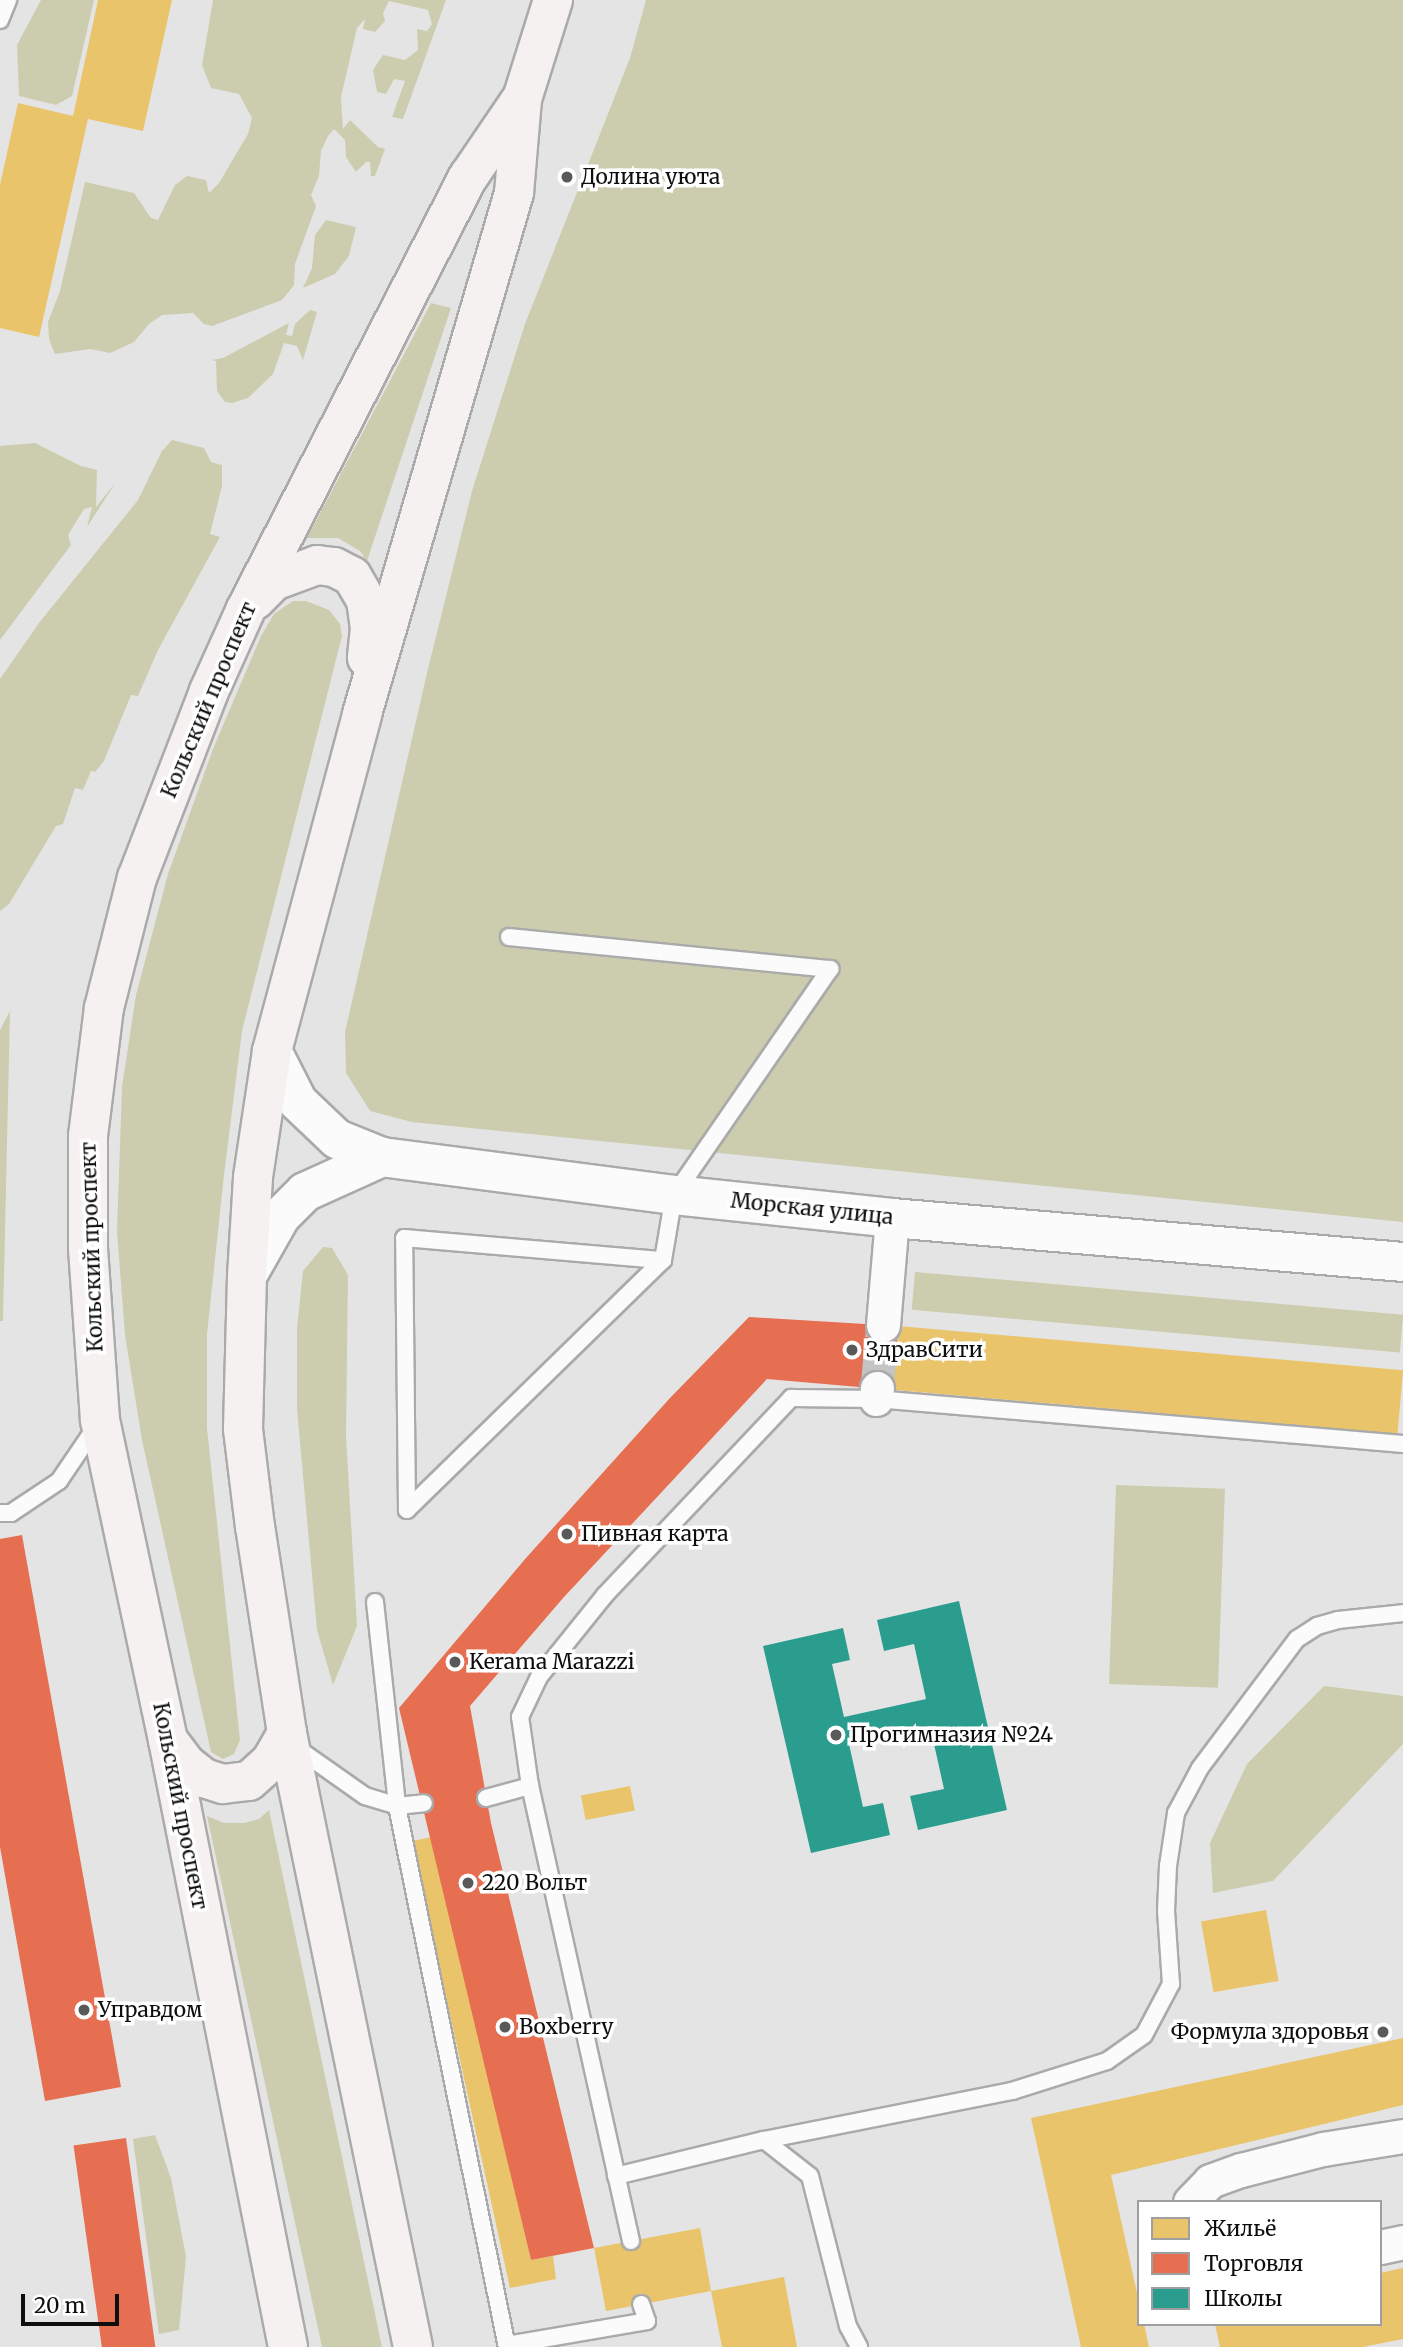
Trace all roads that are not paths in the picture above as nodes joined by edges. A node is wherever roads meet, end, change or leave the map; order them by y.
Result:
1 (8, 0) edge
2 (552, 0) edge
3 (0, 20) edge
4 (522, 99) junction
5 (246, 608) junction
6 (362, 714) junction
7 (509, 937) dead end
8 (272, 1051) junction
9 (382, 1157) junction
10 (674, 1195) junction
11 (892, 1218) junction
12 (663, 1260) junction
13 (1403, 1262) edge
14 (247, 1276) junction
15 (883, 1325) tunnel mouth
16 (100, 1420) junction
17 (1403, 1444) edge
18 (0, 1513) edge
19 (375, 1602) dead end
20 (1403, 1613) edge
21 (288, 1738) junction
22 (168, 1740) junction
23 (530, 1786) junction
24 (486, 1798) dead end
25 (424, 1804) dead end
26 (397, 1806) junction
27 (1403, 2136) edge
28 (764, 2140) junction
29 (616, 2176) junction
30 (1193, 2200) edge
31 (631, 2241) dead end
32 (1403, 2242) edge
33 (1382, 2247) edge
34 (641, 2304) dead end
35 (848, 2326) junction
36 (507, 2346) edge
37 (288, 2347) edge
38 (413, 2347) edge
39 (853, 2347) edge
40 (859, 2347) edge

1 - 3 lane
2 - 4 main road, Кольский проспект
4 - 5 main road, Кольский проспект
4 - 6 main road, Кольский проспект
5 - 6 main road
5 - 16 main road, Кольский проспект
6 - 8 main road, Кольский проспект
7 - 10 lane
8 - 9 street, Морская улица
8 - 14 main road, Кольский проспект
9 - 10 street, Морская улица
9 - 14 street
10 - 11 street, Морская улица
10 - 12 lane
11 - 13 street, Морская улица
11 - 15 street
12 - 12 lane
14 - 21 main road, Кольский проспект
16 - 18 lane
16 - 22 main road, Кольский проспект
17 - 23 lane
19 - 26 lane
20 - 28 lane
21 - 22 main road
21 - 26 lane
21 - 38 main road, Кольский проспект
22 - 37 main road, Кольский проспект
23 - 24 lane
23 - 29 lane
25 - 26 lane
26 - 36 lane
27 - 30 street
28 - 29 lane
28 - 35 lane
29 - 31 lane
32 - 33 street
34 - 36 lane
35 - 39 lane
35 - 40 lane

